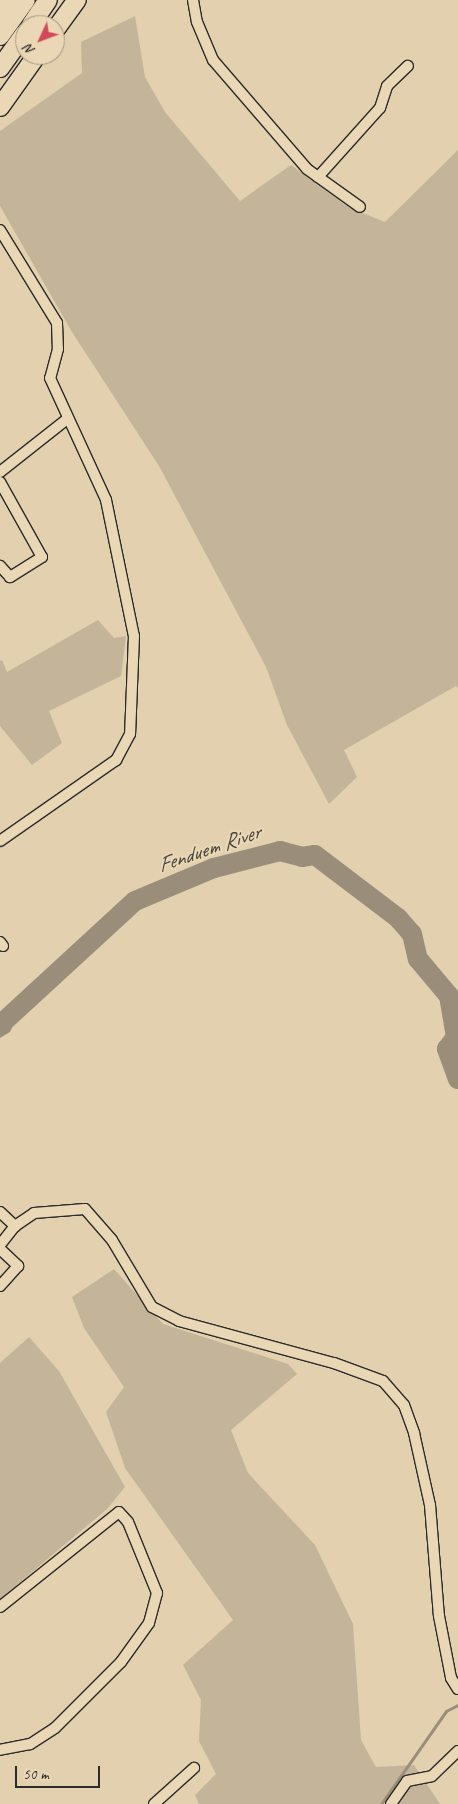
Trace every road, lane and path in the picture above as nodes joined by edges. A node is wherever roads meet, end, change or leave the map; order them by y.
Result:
1 (10, 0) edge
2 (26, 0) edge
3 (48, 0) edge
4 (77, 0) edge
5 (193, 0) edge
6 (0, 14) edge
7 (38, 15) edge
8 (65, 16) edge
9 (0, 36) edge
10 (15, 47) edge
11 (30, 65) edge
12 (408, 66) dead end
13 (0, 68) edge
14 (0, 107) edge
15 (318, 177) junction
16 (360, 207) dead end
17 (0, 230) edge
18 (67, 419) junction
19 (0, 472) edge
20 (0, 482) edge
21 (0, 566) edge
22 (0, 841) edge
23 (0, 1212) edge
24 (15, 1226) junction
25 (0, 1244) edge
26 (0, 1249) edge
27 (0, 1286) edge
28 (0, 1607) edge
29 (458, 1689) edge
30 (0, 1750) edge
31 (458, 1751) edge
32 (194, 1768) dead end
33 (154, 1804) edge
34 (391, 1804) edge

1 - 6 highway
2 - 9 highway
3 - 7 highway
4 - 8 highway
5 - 15 street
10 - 13 highway
11 - 14 highway
12 - 15 street
15 - 16 street
17 - 18 street
18 - 19 street
18 - 22 street
20 - 21 street
23 - 24 street
24 - 25 street
24 - 29 street
26 - 27 street
28 - 30 street
31 - 34 street
32 - 33 street

